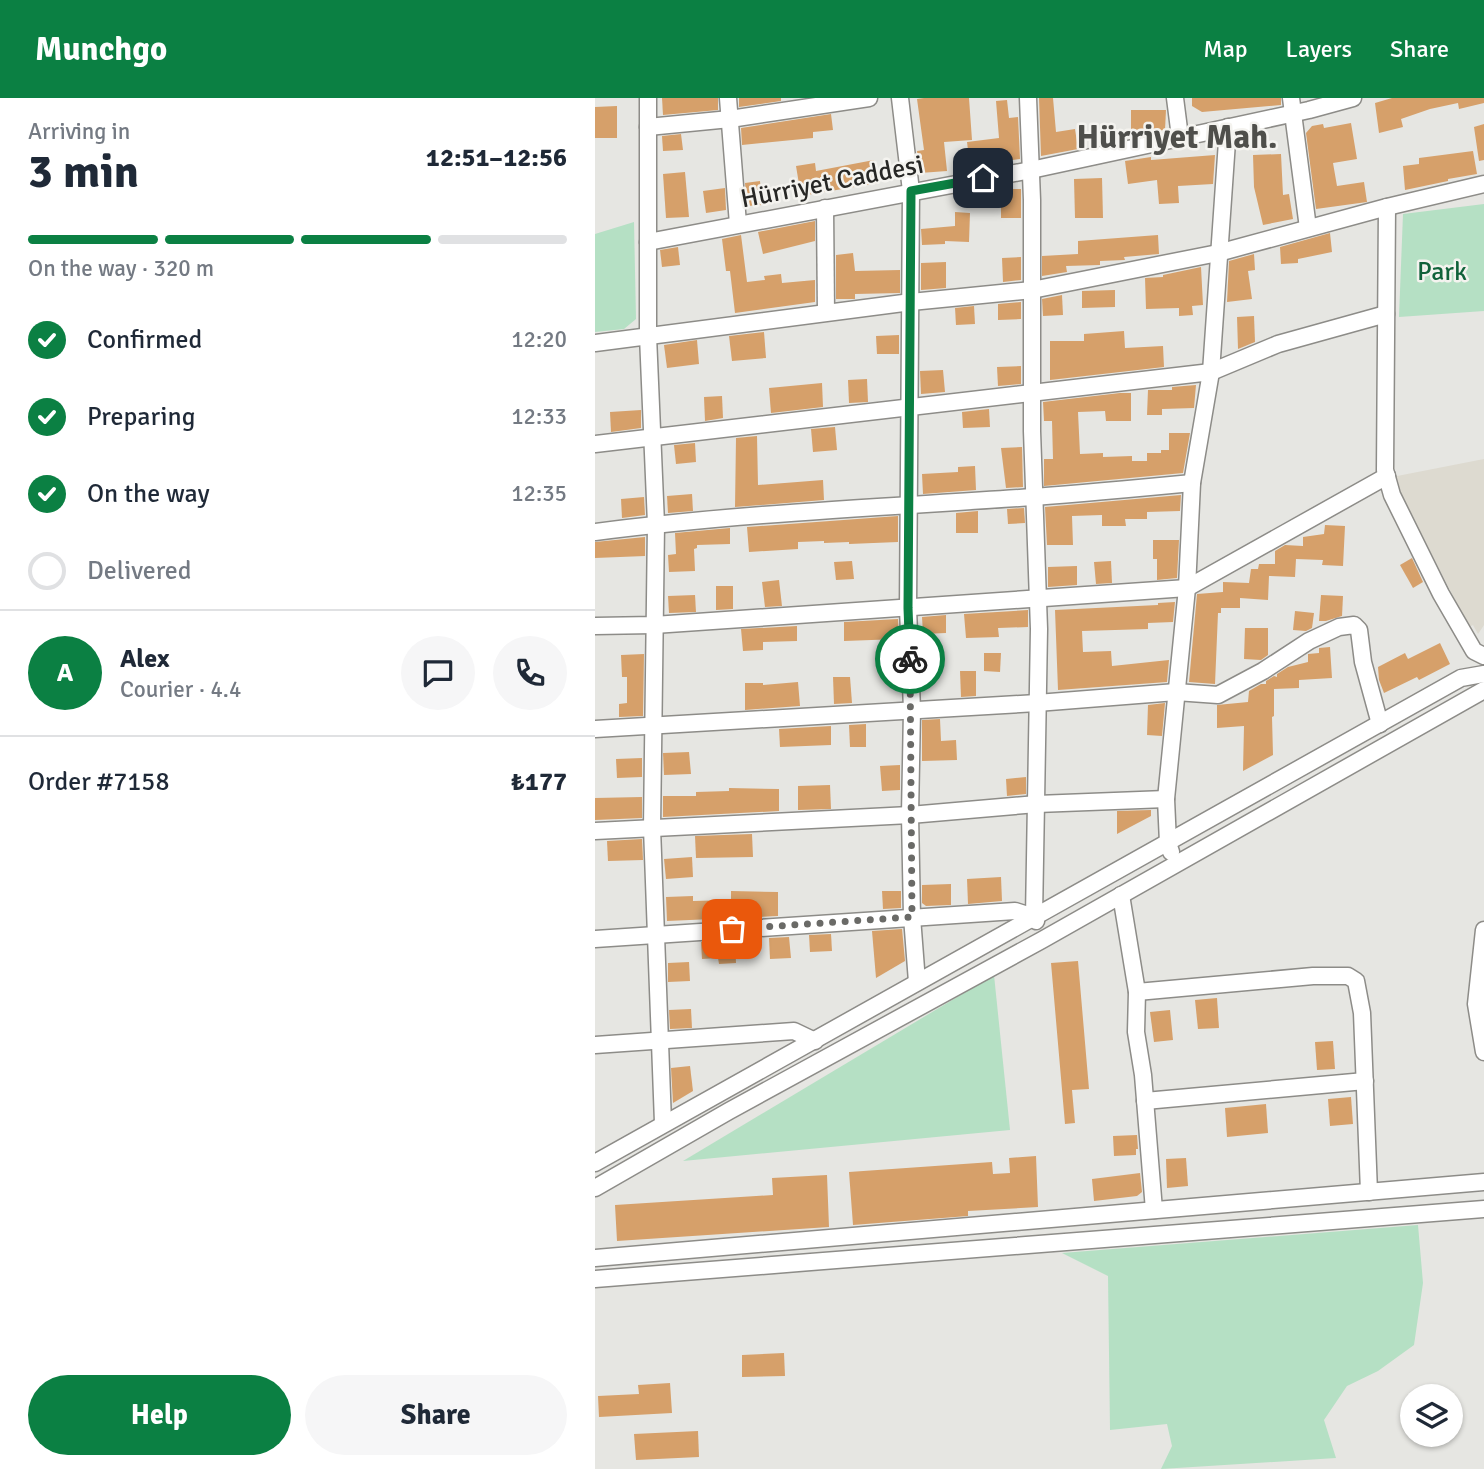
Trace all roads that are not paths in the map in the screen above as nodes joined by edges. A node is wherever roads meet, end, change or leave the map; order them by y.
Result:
1 (648, 98) edge
2 (728, 98) edge
3 (869, 98) edge
4 (900, 98) edge
5 (1028, 98) edge
6 (1175, 98) edge
7 (1353, 98) edge
8 (1292, 106) edge
9 (730, 119) junction
10 (648, 127) junction
11 (1228, 127) junction
12 (1180, 137) junction
13 (1031, 170) junction
14 (1484, 184) edge
15 (911, 191) junction
16 (1387, 207) junction
17 (825, 208) junction
18 (738, 224) junction
19 (1308, 229) junction
20 (648, 242) junction
21 (1218, 253) junction
22 (1032, 289) junction
23 (911, 302) junction
24 (826, 312) junction
25 (1386, 314) junction
26 (648, 336) junction
27 (595, 343) edge
28 (1211, 372) junction
29 (1032, 393) junction
30 (911, 407) junction
31 (654, 435) junction
32 (595, 444) edge
33 (1387, 476) junction
34 (1192, 483) junction
35 (1034, 497) junction
36 (909, 504) junction
37 (656, 524) junction
38 (595, 532) edge
39 (1187, 588) junction
40 (1037, 598) junction
41 (908, 608) junction
42 (654, 625) junction
43 (595, 626) edge
44 (1484, 656) edge
45 (1484, 674) edge
46 (1484, 690) edge
47 (1176, 692) junction
48 (1037, 703) junction
49 (912, 710) junction
50 (1380, 724) junction
51 (655, 726) junction
52 (595, 729) edge
53 (1166, 799) junction
54 (1037, 804) junction
55 (910, 815) junction
56 (652, 828) junction
57 (595, 831) edge
58 (1168, 843) junction
59 (1175, 864) junction
60 (1121, 895) junction
61 (912, 917) junction
62 (1034, 917) junction
63 (1484, 930) edge
64 (655, 935) junction
65 (595, 939) edge
66 (1042, 940) junction
67 (917, 982) junction
68 (1137, 992) junction
69 (659, 1040) junction
70 (815, 1041) junction
71 (595, 1045) edge
72 (1484, 1052) edge
73 (1365, 1081) junction
74 (1145, 1101) junction
75 (663, 1124) junction
76 (595, 1163) edge
77 (1484, 1182) edge
78 (595, 1188) edge
79 (1369, 1192) junction
80 (1484, 1209) edge
81 (1154, 1210) junction
82 (595, 1258) edge
83 (595, 1279) edge

1 - 10 street
2 - 9 street
3 - 9 street
4 - 15 street
5 - 13 street
6 - 12 street
7 - 8 street, Hürriyet Caddesi
8 - 11 street, Hürriyet Caddesi
8 - 19 street
9 - 10 street
9 - 18 street
10 - 20 street
11 - 12 street, Hürriyet Caddesi
11 - 21 street
12 - 13 street, Hürriyet Caddesi
13 - 15 street, Hürriyet Caddesi
13 - 22 street
14 - 16 street
15 - 17 street, Hürriyet Caddesi
15 - 23 street
16 - 19 street
16 - 25 street
17 - 18 street, Hürriyet Caddesi
17 - 24 street
18 - 20 street, Hürriyet Caddesi
19 - 21 street
20 - 26 street
21 - 22 street
21 - 28 street
22 - 23 street
22 - 29 street
23 - 24 street
23 - 30 street
24 - 26 street
25 - 28 street
25 - 33 street
26 - 27 street
26 - 31 street
28 - 29 street
28 - 34 street
29 - 30 street
29 - 35 street
30 - 31 street
30 - 36 street
31 - 32 street
31 - 37 street
33 - 39 street
33 - 44 street
34 - 35 street
34 - 39 street
35 - 36 street
35 - 40 street
36 - 37 street
36 - 41 street
37 - 38 street
37 - 42 street
39 - 40 street
39 - 47 street
40 - 41 street
40 - 48 street
41 - 42 street
41 - 49 street
42 - 43 street
42 - 51 street
45 - 50 street
46 - 59 street
47 - 48 street
47 - 50 street
47 - 53 street
48 - 49 street
48 - 54 street
49 - 51 street
49 - 55 street
50 - 58 street
51 - 52 street
51 - 56 street
53 - 54 street
53 - 58 street
54 - 55 street
54 - 62 street
55 - 56 street
55 - 61 street
56 - 57 street
56 - 64 street
58 - 59 street
58 - 62 street
59 - 60 street
60 - 66 street
60 - 68 street
61 - 62 street
61 - 64 street
61 - 67 street
62 - 66 street
62 - 67 street
63 - 72 street
64 - 65 street
64 - 69 street
66 - 78 street
67 - 70 street
68 - 73 street
68 - 74 street
69 - 70 street
69 - 71 street
69 - 75 street
70 - 75 street
73 - 74 street
73 - 79 street
74 - 81 street
75 - 76 street
77 - 79 street
79 - 81 street
80 - 83 street
81 - 82 street

